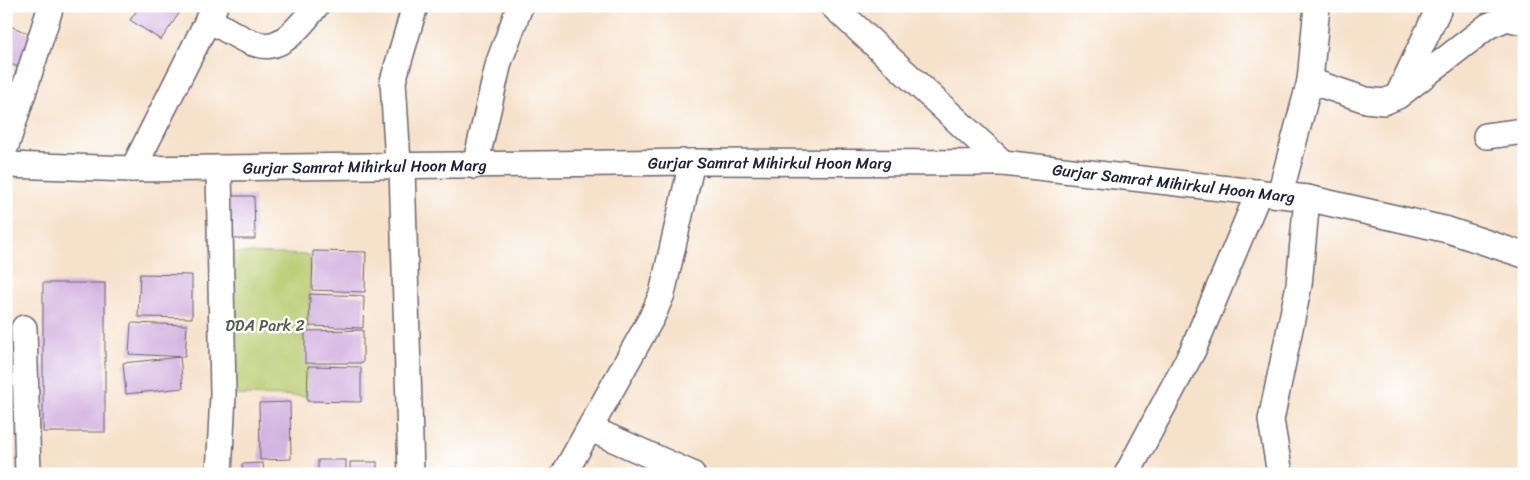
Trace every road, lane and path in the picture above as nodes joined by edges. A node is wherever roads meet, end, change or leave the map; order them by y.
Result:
1 (50, 6) edge
2 (316, 6) edge
3 (415, 6) edge
4 (520, 6) edge
5 (833, 6) edge
6 (1317, 6) edge
7 (1440, 6) edge
8 (211, 12) edge
9 (1524, 22) edge
10 (1310, 81) junction
11 (1398, 96) junction
12 (1524, 131) edge
13 (1486, 136) dead end
14 (6, 146) edge
15 (692, 162) junction
16 (1003, 163) junction
17 (6, 165) edge
18 (475, 166) junction
19 (402, 167) junction
20 (219, 168) junction
21 (133, 169) junction
22 (1270, 193) junction
23 (1307, 198) junction
24 (1524, 255) edge
25 (24, 328) dead end
26 (591, 429) junction
27 (28, 474) edge
28 (219, 474) edge
29 (412, 474) edge
30 (564, 474) edge
31 (692, 474) edge
32 (1127, 474) edge
33 (1280, 474) edge

1 - 14 street
2 - 8 street
3 - 19 street
4 - 18 street
5 - 16 street
6 - 10 street
7 - 11 street
8 - 21 street
9 - 11 street
10 - 11 street
10 - 22 street
12 - 13 street
15 - 16 street, Gurjar Samrat Mihirkul Hoon Marg
15 - 18 street, Gurjar Samrat Mihirkul Hoon Marg
15 - 26 street
16 - 22 street, Gurjar Samrat Mihirkul Hoon Marg
17 - 21 street, Gurjar Samrat Mihirkul Hoon Marg
18 - 19 street, Gurjar Samrat Mihirkul Hoon Marg
19 - 20 street, Gurjar Samrat Mihirkul Hoon Marg
19 - 29 street
20 - 21 street, Gurjar Samrat Mihirkul Hoon Marg
20 - 28 street
22 - 23 street, Gurjar Samrat Mihirkul Hoon Marg
22 - 32 street
23 - 24 street, Gurjar Samrat Mihirkul Hoon Marg
23 - 33 street
25 - 27 street
26 - 30 street
26 - 31 street

